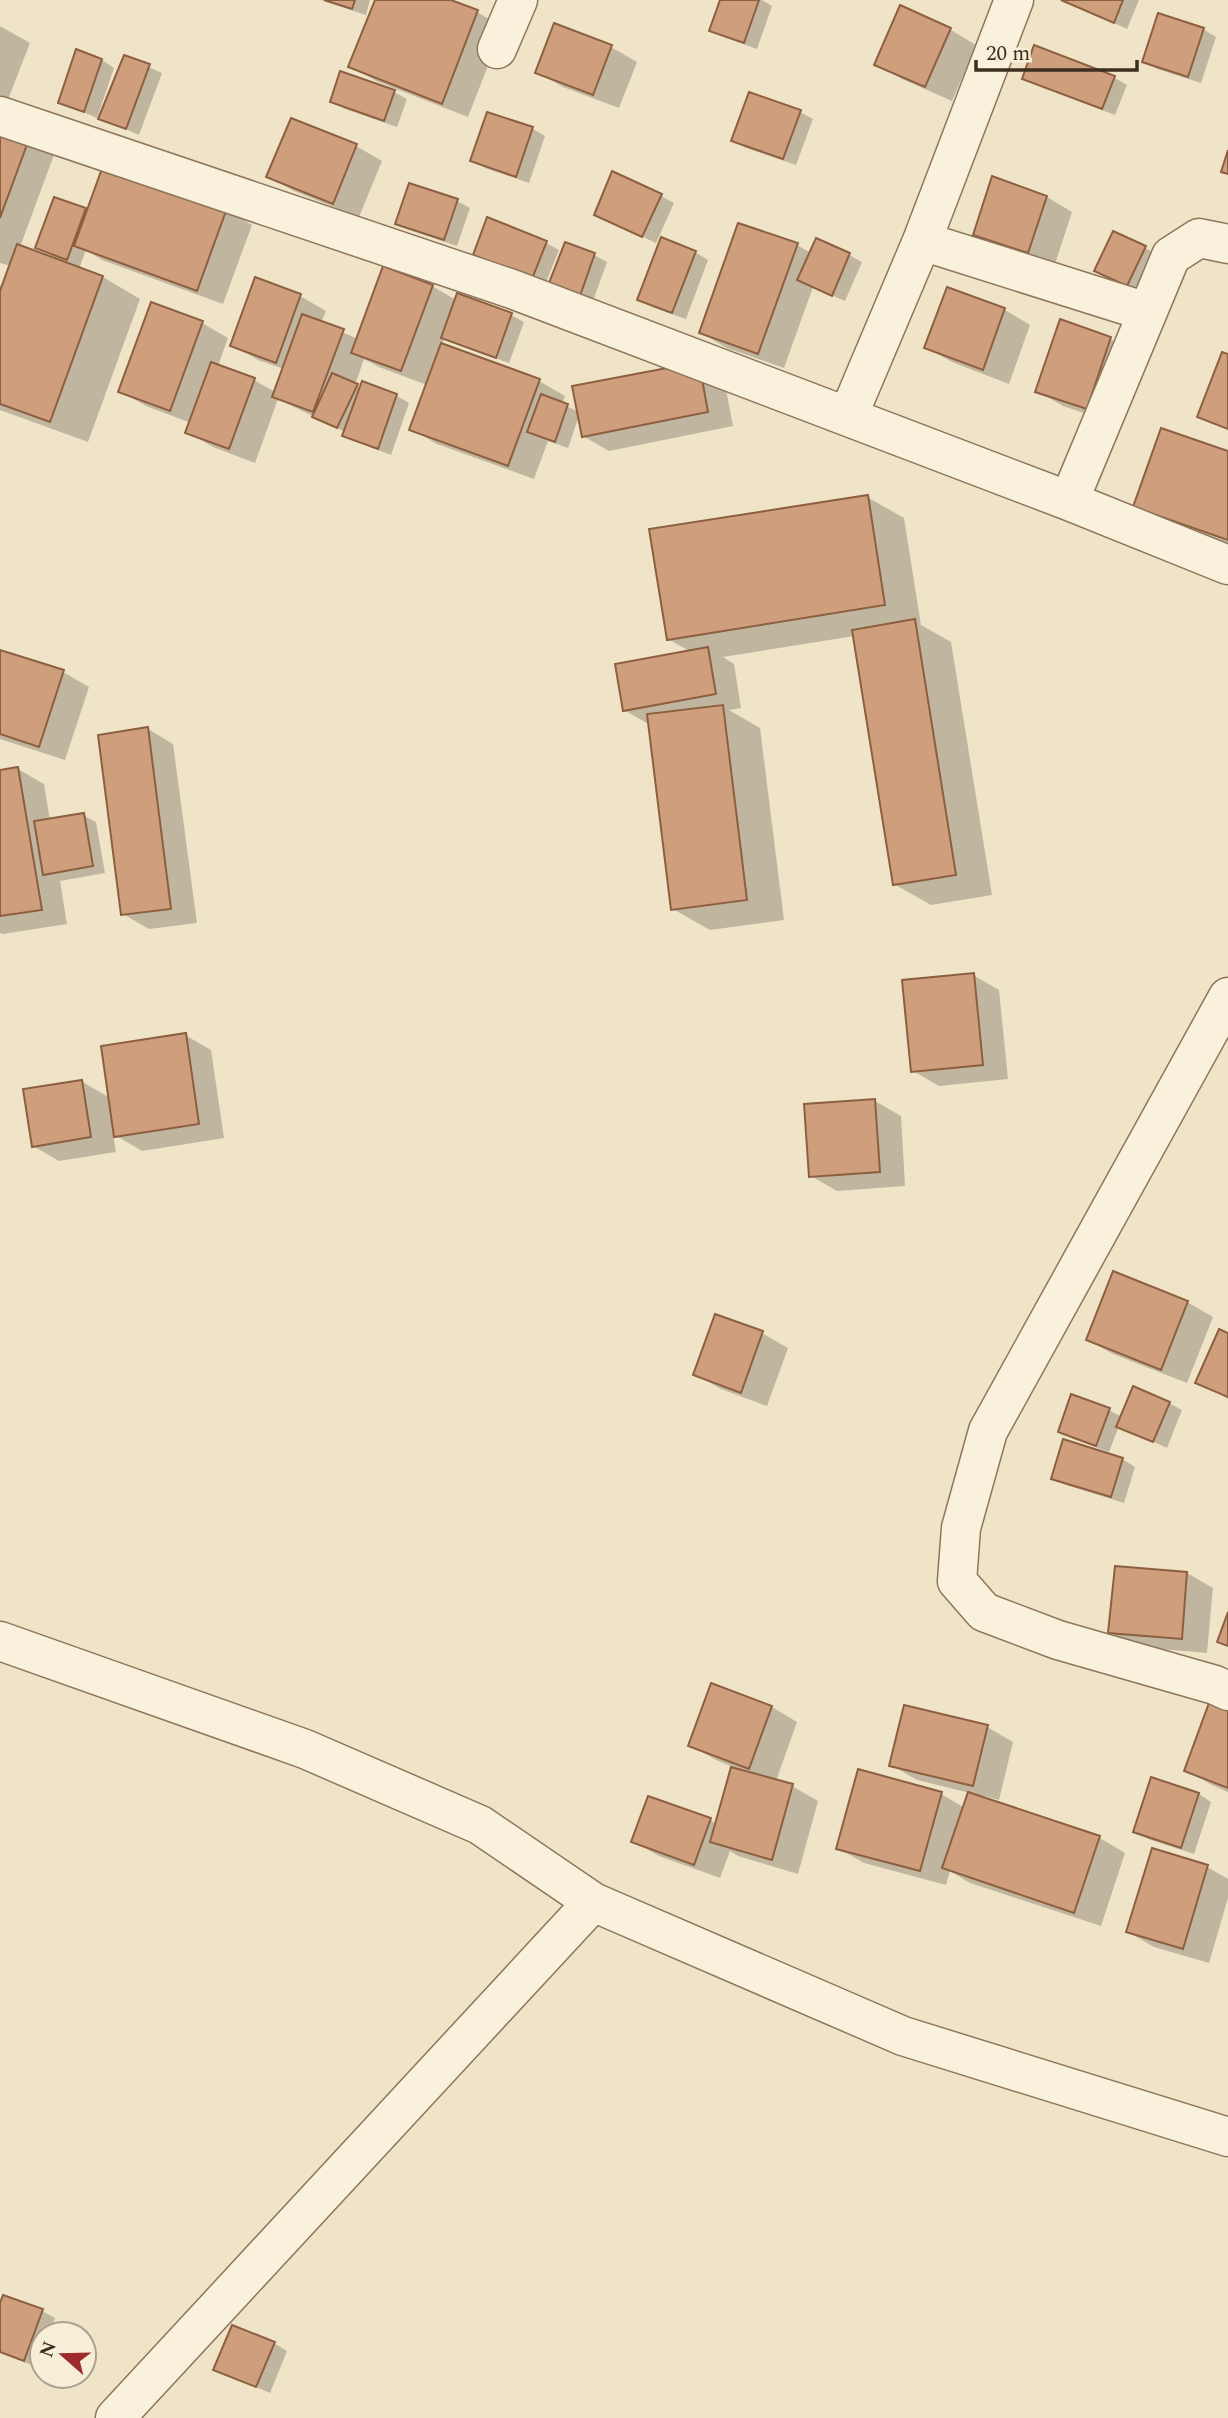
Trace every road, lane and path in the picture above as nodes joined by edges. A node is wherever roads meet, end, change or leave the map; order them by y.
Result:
1 (518, 0) edge
2 (1014, 0) edge
3 (497, 49) dead end
4 (0, 116) edge
5 (922, 241) junction
6 (1228, 244) edge
7 (1147, 312) junction
8 (848, 416) junction
9 (1069, 501) junction
10 (1228, 565) edge
11 (1228, 997) edge
12 (0, 1641) edge
13 (1228, 1691) edge
14 (593, 1902) junction
15 (1228, 2137) edge
16 (115, 2418) edge

1 - 3 street
2 - 5 street
4 - 8 street
5 - 7 street
5 - 8 street
6 - 7 street
7 - 9 street
8 - 9 street
9 - 10 street
11 - 13 street
12 - 14 street
14 - 15 street
14 - 16 street

